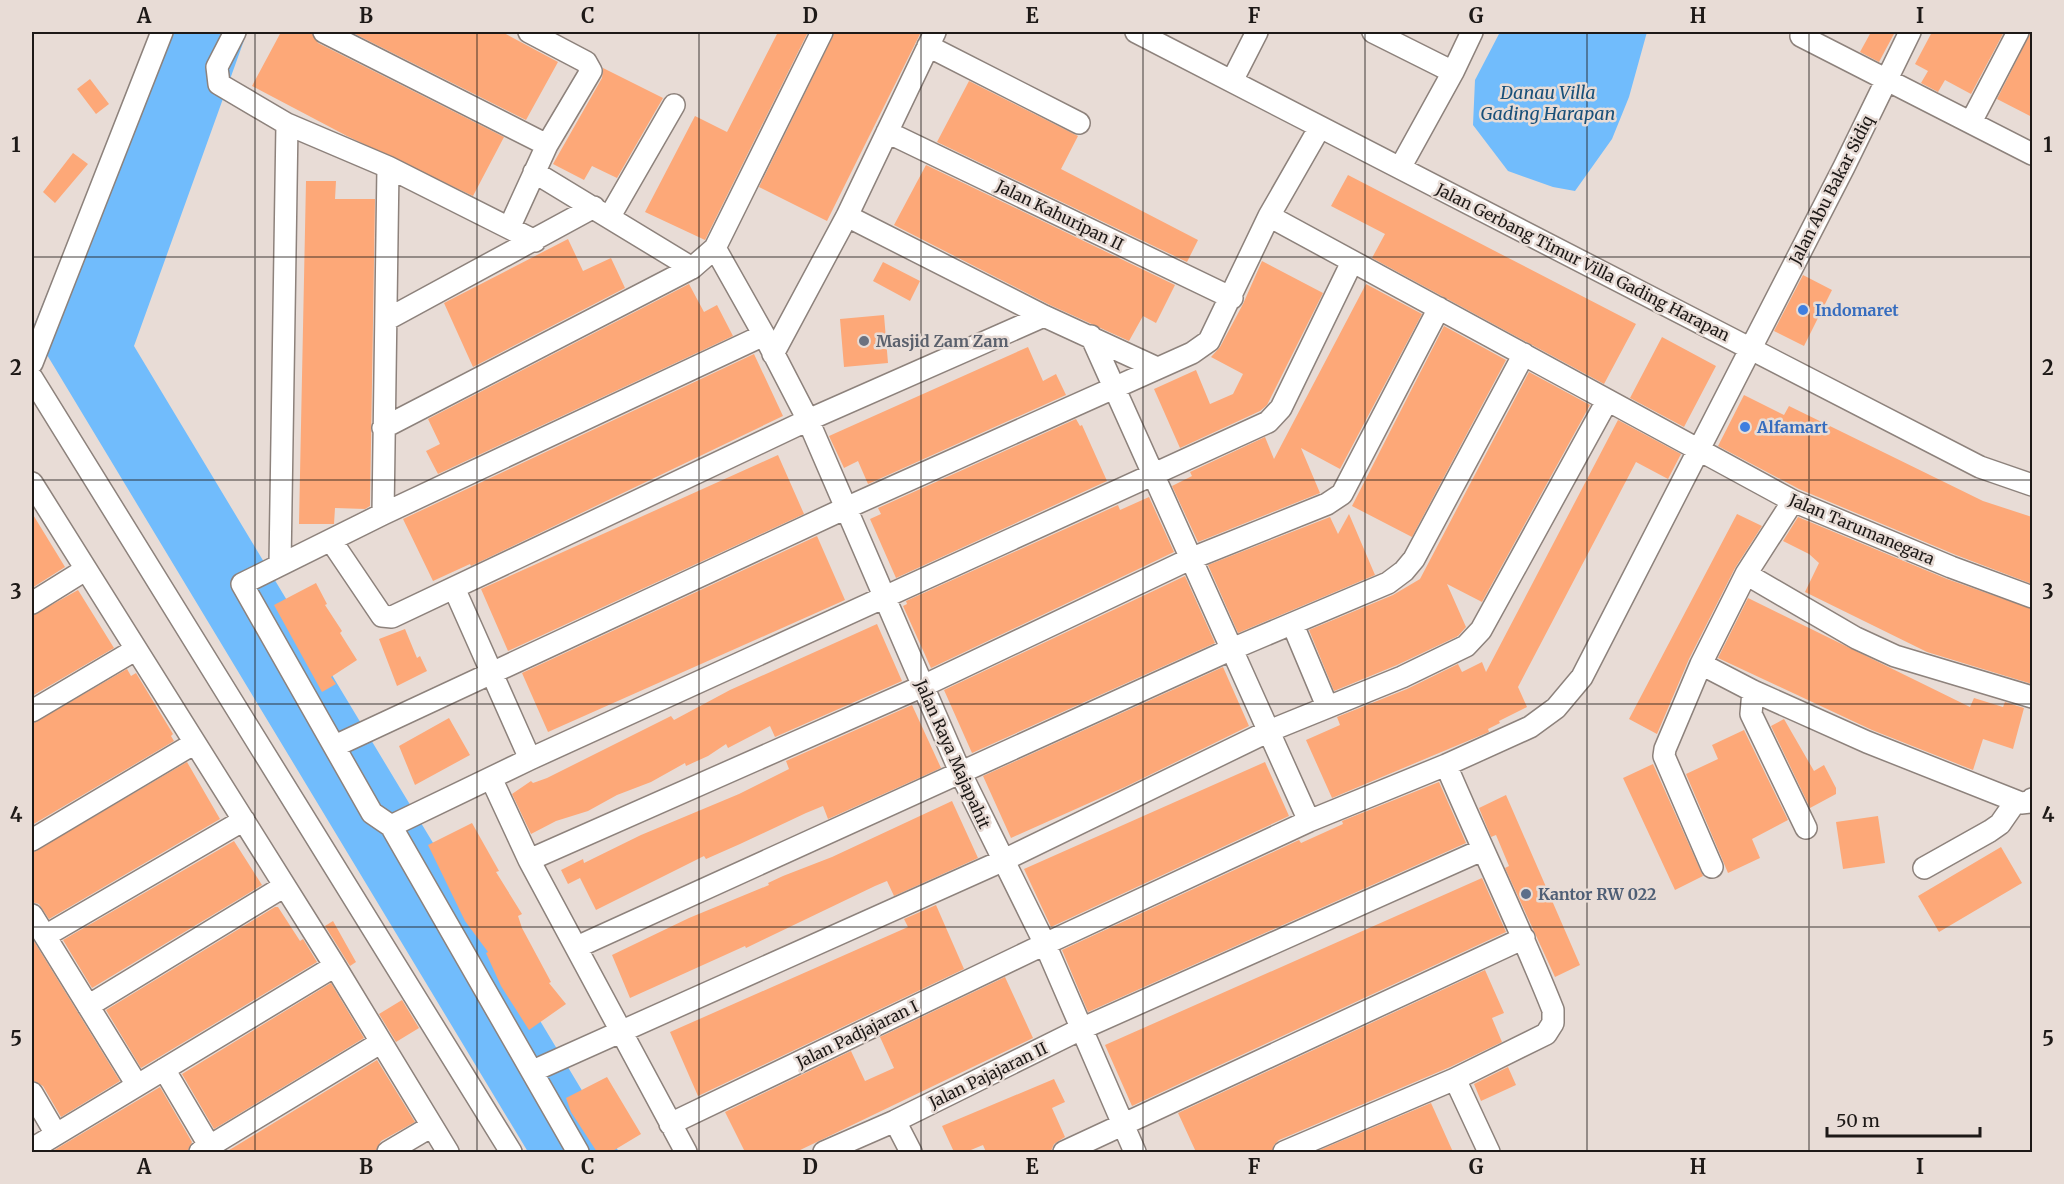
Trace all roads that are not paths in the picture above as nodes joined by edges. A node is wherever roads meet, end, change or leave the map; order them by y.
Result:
1 (162, 32) edge
2 (235, 32) edge
3 (324, 32) edge
4 (529, 32) edge
5 (822, 32) edge
6 (1136, 32) edge
7 (1257, 32) edge
8 (1373, 32) edge
9 (1472, 32) edge
10 (1911, 32) edge
11 (2018, 32) edge
12 (1798, 33) edge
13 (932, 39) edge
14 (1453, 72) junction
15 (1886, 78) junction
16 (1232, 81) junction
17 (674, 105) dead end
18 (1971, 122) junction
19 (1079, 123) dead end
20 (287, 124) junction
21 (1320, 127) junction
22 (887, 132) junction
23 (547, 145) junction
24 (2032, 154) edge
25 (388, 167) junction
26 (1400, 168) junction
27 (534, 172) junction
28 (602, 212) junction
29 (847, 216) junction
30 (1269, 216) junction
31 (510, 226) junction
32 (535, 241) junction
33 (715, 248) junction
34 (1352, 262) junction
35 (692, 268) junction
36 (1232, 298) junction
37 (1439, 308) junction
38 (1044, 316) junction
39 (386, 320) junction
40 (764, 335) junction
41 (1091, 336) junction
42 (1751, 348) junction
43 (773, 354) junction
44 (1524, 354) junction
45 (32, 363) edge
46 (1157, 368) junction
47 (32, 378) edge
48 (1115, 386) junction
49 (1607, 401) junction
50 (807, 420) junction
51 (383, 428) junction
52 (1698, 448) junction
53 (1153, 472) junction
54 (2032, 485) edge
55 (33, 490) edge
56 (1793, 501) junction
57 (846, 508) junction
58 (383, 514) junction
59 (332, 542) junction
60 (1190, 559) junction
61 (280, 564) junction
62 (85, 570) junction
63 (1746, 574) junction
64 (453, 588) junction
65 (2032, 597) edge
66 (883, 598) junction
67 (32, 603) edge
68 (1293, 625) junction
69 (1232, 649) junction
70 (135, 650) junction
71 (1701, 664) junction
72 (489, 673) junction
73 (923, 686) junction
74 (1753, 691) junction
75 (2032, 697) edge
76 (1327, 706) junction
77 (32, 711) edge
78 (1269, 731) junction
79 (195, 742) junction
80 (335, 746) junction
81 (530, 759) junction
82 (1446, 765) junction
83 (961, 774) junction
84 (492, 778) junction
85 (2024, 800) edge
86 (244, 820) junction
87 (1309, 821) junction
88 (391, 826) junction
89 (1806, 828) dead end
90 (32, 840) edge
91 (1482, 850) junction
92 (530, 860) junction
93 (1002, 861) junction
94 (1712, 867) dead end
95 (1924, 868) dead end
96 (283, 887) junction
97 (32, 915) edge
98 (45, 936) junction
99 (1524, 938) junction
100 (1045, 944) junction
101 (577, 946) junction
102 (335, 966) junction
103 (88, 1006) junction
104 (1080, 1029) junction
105 (621, 1031) junction
106 (380, 1043) junction
107 (164, 1069) junction
108 (533, 1071) junction
109 (1455, 1079) junction
110 (137, 1085) junction
111 (32, 1093) edge
112 (896, 1121) junction
113 (670, 1124) junction
114 (432, 1126) junction
115 (1122, 1126) junction
116 (56, 1134) junction
117 (32, 1149) edge
118 (208, 1150) edge
119 (388, 1152) edge
120 (448, 1152) edge
121 (511, 1152) edge
122 (578, 1152) edge
123 (686, 1152) edge
124 (824, 1152) edge
125 (911, 1152) edge
126 (1064, 1152) edge
127 (1136, 1152) edge
128 (1284, 1152) edge
129 (1489, 1152) edge

1 - 45 street
2 - 20 street
3 - 23 street
4 - 23 street
5 - 33 street
6 - 16 street, Jalan Gerbang Timur Villa Gading Harapan
7 - 16 street
8 - 14 street
9 - 14 street
10 - 15 street, Jalan Abu Bakar Sidiq
11 - 18 street
12 - 15 street
13 - 19 street
13 - 22 street
14 - 26 street
15 - 18 street
15 - 42 street, Jalan Abu Bakar Sidiq
16 - 21 street, Jalan Gerbang Timur Villa Gading Harapan
17 - 28 street
18 - 24 street
20 - 25 street
20 - 61 street
21 - 26 street, Jalan Gerbang Timur Villa Gading Harapan
21 - 30 street
22 - 29 street
22 - 36 street, Jalan Kahuripan II
23 - 27 street
25 - 31 street
25 - 39 street
26 - 42 street, Jalan Gerbang Timur Villa Gading Harapan
27 - 28 street
27 - 31 street
28 - 32 street
28 - 35 street
29 - 38 street
29 - 43 street
30 - 34 street, Jalan Tarumanegara
30 - 36 street
31 - 32 street
32 - 39 street
33 - 35 street
33 - 40 street, Jalan Raya Majapahit
34 - 37 street, Jalan Tarumanegara
34 - 53 street
35 - 51 street
36 - 46 street
37 - 44 street, Jalan Tarumanegara
37 - 60 street
38 - 41 street
38 - 50 street
39 - 51 street
40 - 43 street, Jalan Raya Majapahit
40 - 58 street
41 - 46 street
41 - 48 street
42 - 52 street, Jalan Abu Bakar Sidiq
42 - 54 street, Jalan Gerbang Timur Villa Gading Harapan
43 - 50 street, Jalan Raya Majapahit
44 - 49 street, Jalan Tarumanegara
44 - 68 street
46 - 48 street
47 - 121 street
48 - 53 street
48 - 57 street
49 - 52 street, Jalan Tarumanegara
49 - 76 street
50 - 57 street, Jalan Raya Majapahit
50 - 64 street
51 - 58 street
52 - 56 street, Jalan Tarumanegara
52 - 82 street, Jalan Abu Bakar Sidiq
53 - 60 street
53 - 66 street
55 - 62 street
56 - 63 street
56 - 65 street, Jalan Tarumanegara
57 - 66 street, Jalan Raya Majapahit
57 - 72 street
58 - 59 street
59 - 61 street
59 - 64 street
60 - 69 street
60 - 73 street
61 - 80 street
62 - 67 street
62 - 70 street
63 - 71 street
63 - 75 street
64 - 72 street
66 - 73 street, Jalan Raya Majapahit
66 - 81 street
68 - 69 street
68 - 76 street
69 - 78 street
69 - 83 street
70 - 77 street
70 - 79 street
71 - 74 street
71 - 94 street
72 - 80 street
72 - 81 street
73 - 83 street, Jalan Raya Majapahit
73 - 92 street
74 - 85 street
74 - 89 street
76 - 78 street
78 - 87 street
78 - 93 street
79 - 86 street
79 - 90 street
80 - 88 street
81 - 84 street
82 - 87 street, Jalan Padjajaran I
82 - 91 street
83 - 93 street, Jalan Raya Majapahit
83 - 101 street
84 - 88 street
84 - 92 street
85 - 95 street
86 - 96 street
86 - 98 street
87 - 100 street, Jalan Padjajaran I
88 - 108 street
91 - 99 street
91 - 104 street, Jalan Pajajaran II
92 - 101 street
93 - 100 street, Jalan Raya Majapahit
93 - 105 street
96 - 102 street
96 - 103 street
97 - 98 street
98 - 103 street
99 - 109 street
99 - 115 street
100 - 104 street, Jalan Raya Majapahit
100 - 113 street, Jalan Padjajaran I
101 - 105 street
102 - 106 street
102 - 107 street
103 - 110 street
104 - 112 street, Jalan Pajajaran II
104 - 115 street, Jalan Raya Majapahit
105 - 108 street
105 - 113 street
106 - 114 street
106 - 118 street
107 - 110 street
107 - 118 street
108 - 122 street
109 - 128 street
109 - 129 street
110 - 116 street
111 - 116 street
112 - 124 street, Jalan Pajajaran II
112 - 125 street
113 - 123 street
114 - 119 street
114 - 120 street
115 - 126 street
115 - 127 street, Jalan Raya Majapahit
116 - 117 street

